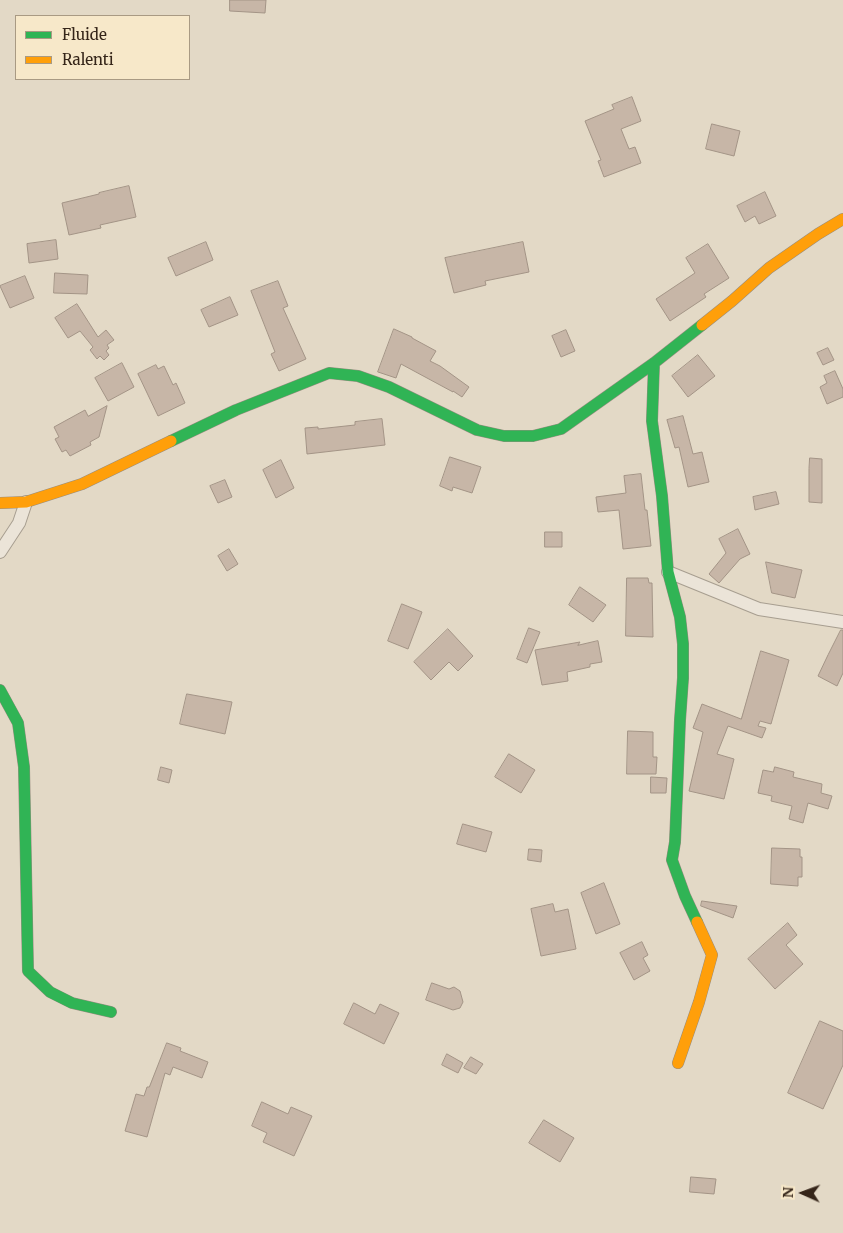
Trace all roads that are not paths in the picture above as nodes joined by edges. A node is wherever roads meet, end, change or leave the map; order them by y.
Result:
1 (843, 219) edge
2 (654, 363) junction
3 (0, 502) edge
4 (26, 502) junction
5 (0, 552) edge
6 (668, 572) junction
7 (843, 622) edge
8 (0, 690) edge
9 (111, 1012) dead end
10 (678, 1063) dead end

1 - 2 street
2 - 4 street
2 - 6 street
3 - 4 street
4 - 5 street
6 - 7 street
6 - 10 street
8 - 9 street

